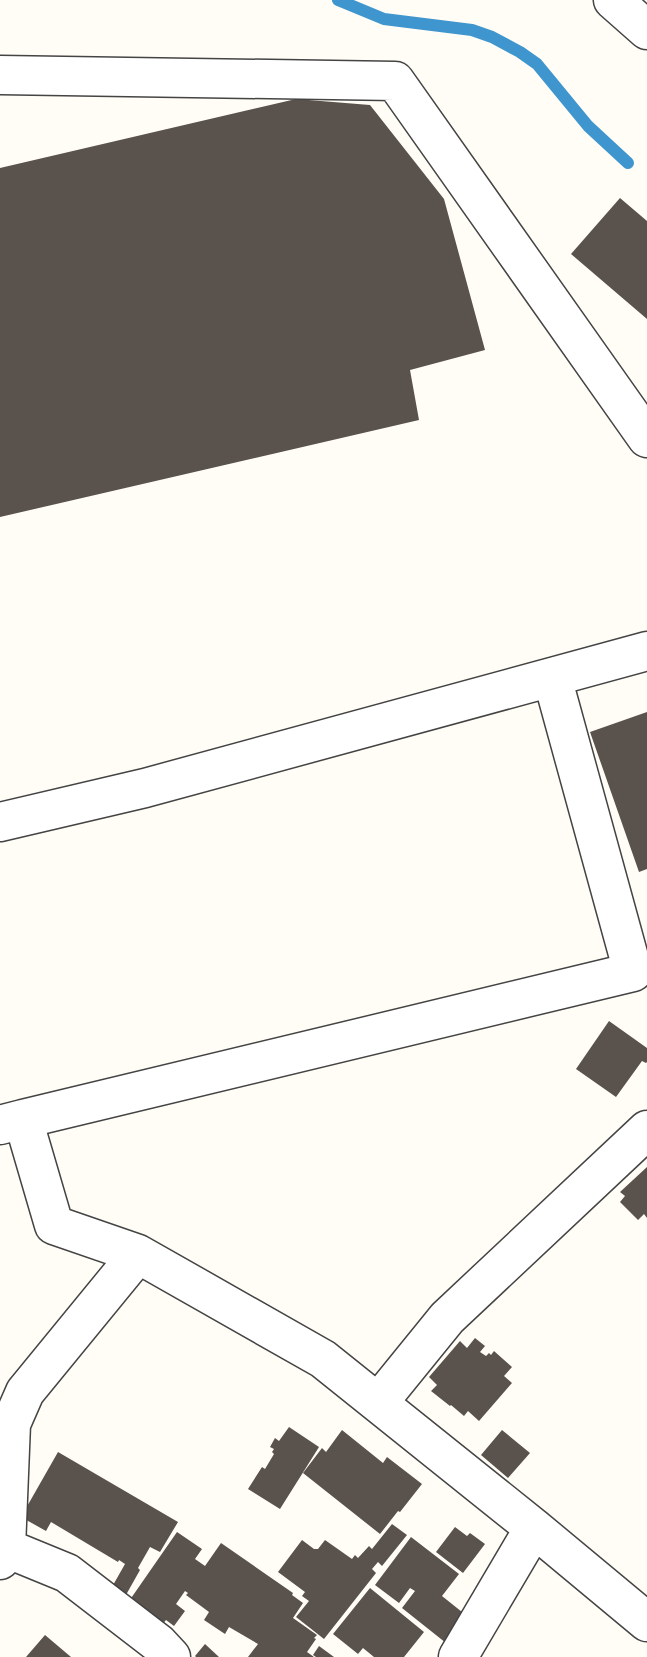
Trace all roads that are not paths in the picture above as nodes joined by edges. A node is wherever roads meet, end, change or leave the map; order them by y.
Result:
1 (613, 0) edge
2 (647, 30) edge
3 (0, 75) edge
4 (647, 439) edge
5 (647, 651) edge
6 (552, 677) junction
7 (0, 822) edge
8 (640, 982) edge
9 (11, 1122) edge
10 (647, 1130) edge
11 (138, 1254) junction
12 (378, 1403) junction
13 (534, 1528) junction
14 (3, 1554) edge
15 (647, 1622) edge
16 (171, 1657) edge
17 (458, 1657) edge

1 - 2 street
3 - 4 street
5 - 6 street
6 - 7 street
6 - 8 street
8 - 9 street
9 - 11 street
10 - 12 street
11 - 12 street
11 - 14 street
12 - 13 street
13 - 15 street
13 - 17 street
14 - 16 street

